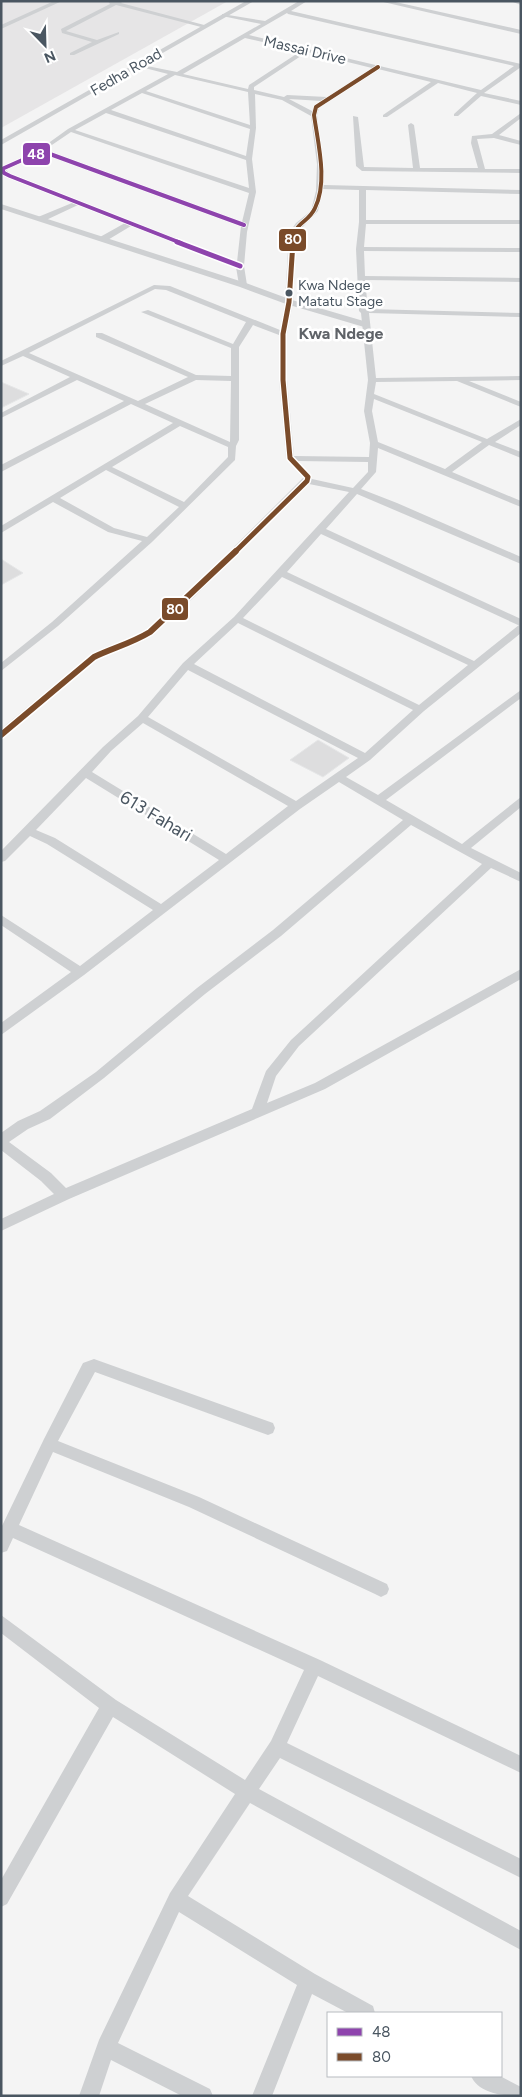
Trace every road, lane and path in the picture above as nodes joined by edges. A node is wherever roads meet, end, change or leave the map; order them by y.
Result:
1 (59, 1) edge
2 (251, 1) edge
3 (304, 1) edge
4 (382, 1) edge
5 (515, 1) edge
6 (115, 2) edge
7 (521, 2) edge
8 (288, 12) junction
9 (224, 15) junction
10 (266, 23) junction
11 (204, 26) junction
12 (1, 27) edge
13 (521, 32) edge
14 (117, 33) dead end
15 (245, 36) junction
16 (98, 42) junction
17 (306, 50) junction
18 (72, 54) dead end
19 (139, 65) junction
20 (520, 65) edge
21 (378, 67) junction
22 (176, 73) junction
23 (437, 81) junction
24 (252, 90) junction
25 (141, 91) junction
26 (481, 93) junction
27 (277, 97) junction
28 (327, 99) junction
29 (521, 103) edge
30 (105, 110) junction
31 (456, 115) dead end
32 (521, 115) edge
33 (314, 116) junction
34 (385, 116) dead end
35 (355, 117) dead end
36 (411, 125) dead end
37 (506, 125) junction
38 (253, 128) junction
39 (521, 128) edge
40 (70, 130) junction
41 (494, 136) junction
42 (1, 143) edge
43 (521, 143) edge
44 (38, 153) junction
45 (249, 159) junction
46 (482, 170) junction
47 (417, 171) junction
48 (521, 171) edge
49 (321, 187) junction
50 (362, 188) junction
51 (253, 192) junction
52 (521, 192) edge
53 (80, 202) junction
54 (1, 206) edge
55 (41, 220) junction
56 (364, 222) junction
57 (521, 222) edge
58 (131, 224) junction
59 (244, 225) junction
60 (103, 239) junction
61 (360, 249) junction
62 (521, 250) edge
63 (240, 266) junction
64 (361, 278) junction
65 (521, 280) edge
66 (243, 285) junction
67 (289, 302) junction
68 (363, 311) junction
69 (145, 312) dead end
70 (521, 315) edge
71 (252, 321) junction
72 (364, 324) junction
73 (98, 334) dead end
74 (283, 334) junction
75 (235, 347) junction
76 (22, 353) junction
77 (1, 364) edge
78 (77, 377) junction
79 (195, 377) junction
80 (521, 378) edge
81 (234, 379) junction
82 (456, 379) junction
83 (372, 380) junction
84 (370, 395) junction
85 (130, 400) junction
86 (139, 404) junction
87 (521, 405) edge
88 (1, 416) edge
89 (521, 421) edge
90 (179, 423) junction
91 (488, 442) junction
92 (374, 443) junction
93 (232, 446) junction
94 (521, 455) edge
95 (290, 458) junction
96 (374, 460) junction
97 (106, 468) junction
98 (1, 469) edge
99 (446, 473) junction
100 (307, 481) junction
101 (357, 491) junction
102 (54, 499) junction
103 (521, 504) edge
104 (185, 506) junction
105 (1, 530) edge
106 (320, 530) junction
107 (149, 540) junction
108 (521, 561) edge
109 (281, 572) junction
110 (237, 618) junction
111 (521, 623) edge
112 (521, 628) edge
113 (187, 665) junction
114 (475, 665) junction
115 (1, 668) edge
116 (521, 693) edge
117 (420, 709) junction
118 (142, 718) junction
119 (1, 735) edge
120 (366, 758) junction
121 (85, 774) junction
122 (339, 777) junction
123 (378, 800) junction
124 (521, 801) edge
125 (296, 806) junction
126 (410, 820) junction
127 (30, 831) junction
128 (463, 849) junction
129 (1, 858) edge
130 (226, 859) junction
131 (489, 864) junction
132 (521, 878) edge
133 (161, 909) junction
134 (1, 919) edge
135 (80, 972) junction
136 (521, 973) edge
137 (1, 1030) edge
138 (258, 1112) junction
139 (1, 1141) edge
140 (64, 1195) junction
141 (1, 1225) edge
142 (268, 1428) dead end
143 (49, 1444) junction
144 (10, 1529) junction
145 (1, 1546) edge
146 (381, 1589) dead end
147 (1, 1623) edge
148 (314, 1666) junction
149 (110, 1706) junction
150 (277, 1747) junction
151 (521, 1765) edge
152 (246, 1791) junction
153 (521, 1869) edge
154 (1, 1898) edge
155 (176, 1899) junction
156 (521, 1941) edge
157 (308, 1981) junction
158 (364, 2012) edge
159 (106, 2047) junction
160 (483, 2077) edge
161 (89, 2096) edge
162 (203, 2096) edge
163 (262, 2096) edge
164 (519, 2096) edge

1 - 12 street
2 - 9 street, Fedha Road
3 - 8 street
4 - 13 street
5 - 7 street
6 - 11 street
6 - 16 street
8 - 10 street
8 - 20 street
9 - 10 street
9 - 11 street, Fedha Road
10 - 15 street
11 - 19 street, Fedha Road
14 - 16 street
15 - 17 street, Massai Drive
15 - 22 street
16 - 18 street
17 - 21 street, Massai Drive
17 - 24 street
19 - 22 street
19 - 42 street, Fedha Road
20 - 26 street
21 - 23 street, Massai Drive
21 - 28 street
22 - 24 street
22 - 25 street
23 - 26 street, Massai Drive
23 - 34 street
24 - 27 street
24 - 38 street
25 - 30 street
25 - 38 street
26 - 29 street, Massai Drive
26 - 31 street
27 - 28 street
27 - 33 street
28 - 33 street
30 - 40 street
30 - 45 street
32 - 37 street
33 - 49 street
35 - 47 street
36 - 47 street
37 - 39 street
37 - 41 street
38 - 45 street
40 - 44 street
40 - 51 street
41 - 43 street
41 - 46 street
44 - 53 street
44 - 59 street
45 - 51 street
46 - 47 street
46 - 48 street
49 - 50 street
49 - 67 street
50 - 52 street
50 - 56 street
51 - 59 street
53 - 55 street
53 - 58 street
54 - 55 street
55 - 60 street
56 - 57 street
56 - 61 street
58 - 60 street
58 - 63 street
59 - 63 street
60 - 66 street
61 - 62 street
61 - 64 street
63 - 66 street
64 - 65 street
64 - 68 street
66 - 67 street
67 - 72 street
67 - 74 street
68 - 70 street
68 - 72 street
69 - 75 street
71 - 74 street
71 - 75 street
71 - 76 street
72 - 83 street
73 - 79 street
74 - 95 street
75 - 81 street
76 - 77 street
76 - 78 street
78 - 85 street
78 - 88 street
79 - 81 street
79 - 86 street
80 - 82 street
81 - 93 street
82 - 83 street
82 - 87 street
83 - 84 street
84 - 91 street
84 - 92 street
85 - 86 street
85 - 98 street
86 - 90 street
89 - 91 street
90 - 93 street
90 - 97 street
91 - 94 street
91 - 99 street
92 - 96 street
92 - 99 street
93 - 104 street
95 - 96 street
95 - 100 street
96 - 101 street
97 - 102 street
97 - 104 street
99 - 103 street
100 - 101 street
100 - 119 street
101 - 106 street
101 - 108 street
102 - 105 street
102 - 107 street
104 - 107 street
106 - 109 street
106 - 111 street
107 - 115 street
109 - 110 street
109 - 114 street
110 - 113 street
110 - 117 street
112 - 114 street
113 - 118 street
113 - 120 street
114 - 117 street
116 - 123 street
117 - 120 street
118 - 121 street
118 - 125 street
120 - 122 street
121 - 127 street
121 - 130 street, 613 Fahari
122 - 123 street
122 - 125 street
123 - 126 street
124 - 128 street
125 - 130 street
126 - 128 street
126 - 139 street
127 - 129 street
127 - 133 street
128 - 131 street
130 - 133 street
131 - 132 street
131 - 138 street
133 - 135 street
134 - 135 street
135 - 137 street
136 - 138 street
138 - 140 street
139 - 140 street
140 - 141 street
142 - 143 street
143 - 144 street
143 - 146 street
144 - 145 street
144 - 148 street
147 - 149 street
148 - 150 street
148 - 151 street
149 - 152 street
149 - 154 street
150 - 152 street
150 - 153 street
152 - 155 street
152 - 156 street
155 - 157 street
155 - 159 street
157 - 158 street
157 - 163 street
159 - 161 street
159 - 162 street
160 - 164 street

